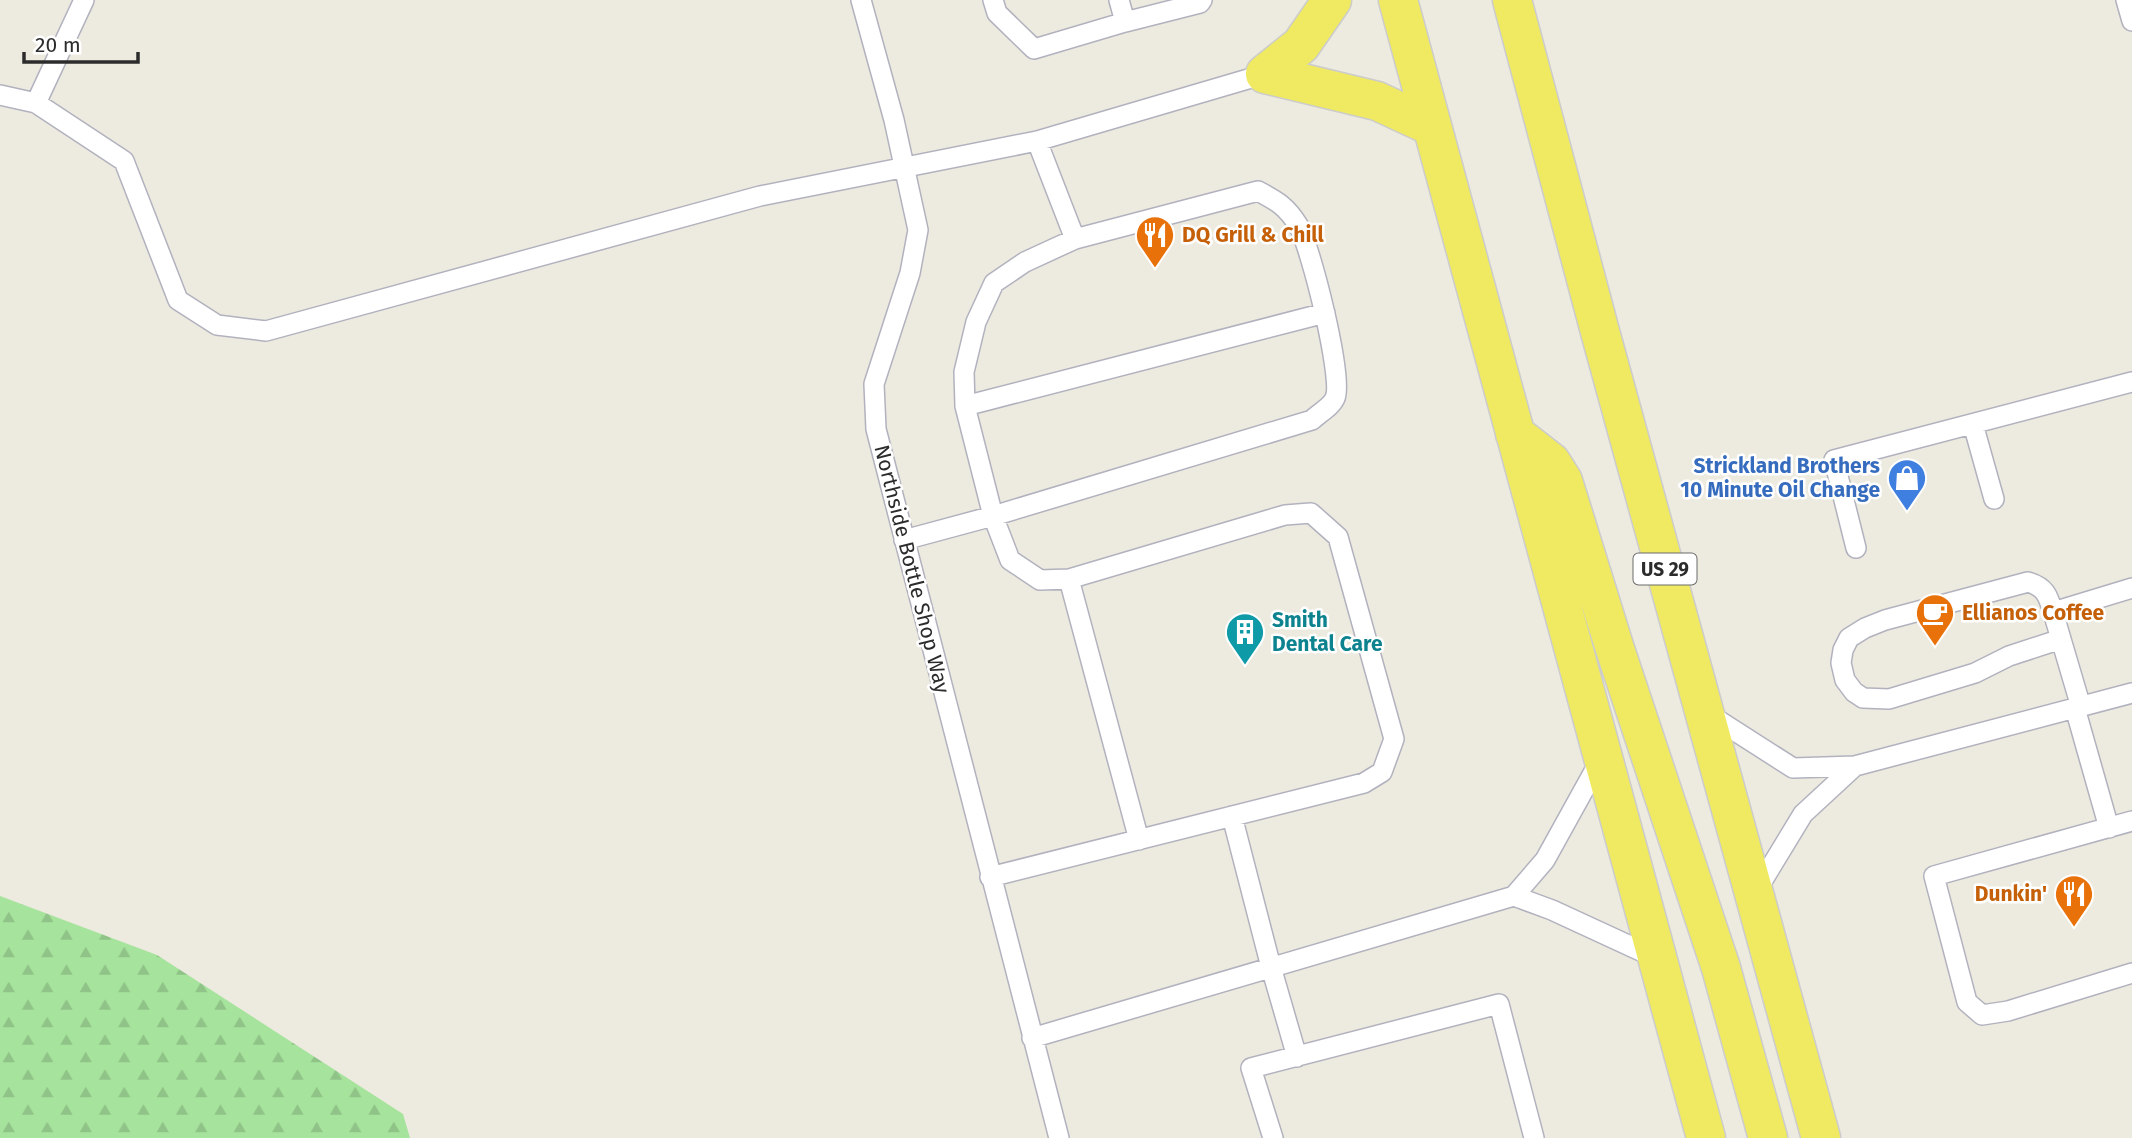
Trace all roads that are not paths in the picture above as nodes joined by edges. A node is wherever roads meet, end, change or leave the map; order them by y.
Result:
1 (84, 0) edge
2 (861, 0) edge
3 (993, 0) edge
4 (1119, 0) edge
5 (1202, 0) edge
6 (1332, 0) edge
7 (1398, 0) edge
8 (1512, 0) edge
9 (2126, 0) edge
10 (2132, 21) edge
11 (1125, 22) junction
12 (1265, 74) junction
13 (0, 95) edge
14 (36, 103) junction
15 (1431, 127) junction
16 (1037, 141) junction
17 (904, 167) junction
18 (1075, 239) junction
19 (1325, 313) junction
20 (2132, 382) edge
21 (965, 406) junction
22 (1973, 424) junction
23 (1515, 434) junction
24 (1994, 499) dead end
25 (993, 516) junction
26 (904, 540) junction
27 (1856, 548) dead end
28 (1069, 579) junction
29 (2132, 589) edge
30 (2053, 612) junction
31 (2062, 639) junction
32 (2132, 693) edge
33 (2078, 708) junction
34 (1704, 712) junction
35 (1602, 757) junction
36 (1855, 766) junction
37 (1233, 816) junction
38 (2132, 821) edge
39 (2109, 828) junction
40 (1139, 840) junction
41 (990, 877) junction
42 (1755, 895) junction
43 (1514, 896) junction
44 (1657, 959) junction
45 (1271, 968) junction
46 (2132, 973) edge
47 (1031, 1038) junction
48 (1297, 1056) junction
49 (1059, 1138) edge
50 (1273, 1138) edge
51 (1534, 1138) edge
52 (1706, 1138) edge
53 (1768, 1138) edge
54 (1821, 1138) edge

1 - 14 lane
2 - 17 lane, Northside Bottle Shop Way
3 - 11 lane
4 - 11 lane
5 - 11 lane
6 - 12 main road
7 - 15 main road
8 - 34 main road, US 29
9 - 10 lane
12 - 15 main road
12 - 16 lane
13 - 14 lane
14 - 17 lane
15 - 23 main road
16 - 17 lane
16 - 18 lane
17 - 26 lane, Northside Bottle Shop Way
18 - 19 lane
18 - 21 lane
19 - 21 lane
19 - 25 lane
20 - 22 lane
21 - 25 lane
22 - 24 lane
22 - 27 lane
23 - 35 main road
23 - 53 main road
25 - 26 lane
25 - 28 lane
26 - 41 lane, Northside Bottle Shop Way
28 - 37 lane
28 - 40 lane
29 - 30 lane
30 - 31 lane
30 - 31 lane
31 - 33 lane
32 - 33 lane
33 - 36 lane
33 - 39 lane
34 - 36 lane
34 - 42 main road, US 29
35 - 43 lane
35 - 44 main road
36 - 42 lane
37 - 40 lane
37 - 45 lane
38 - 39 lane
39 - 46 lane
40 - 41 lane
41 - 47 lane, Northside Bottle Shop Way
42 - 54 main road, US 29
43 - 44 lane
43 - 45 lane
44 - 52 main road
45 - 47 lane
45 - 48 lane
47 - 49 lane, Northside Bottle Shop Way
48 - 50 lane
48 - 51 lane

